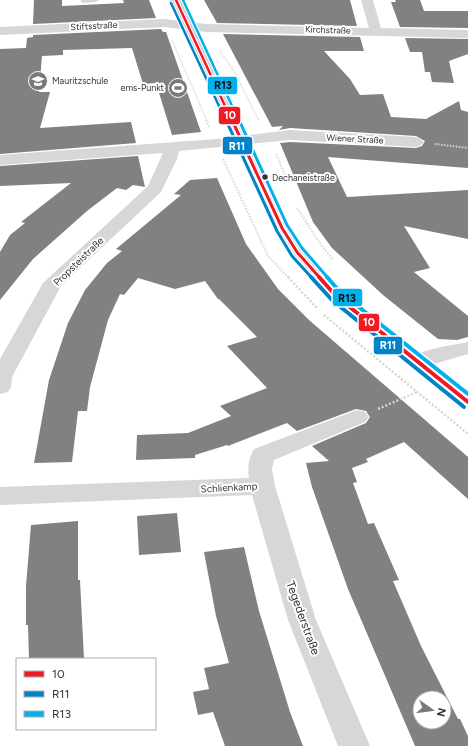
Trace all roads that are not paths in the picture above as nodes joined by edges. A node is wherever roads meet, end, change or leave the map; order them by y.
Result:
1 (96, 0) edge
2 (176, 0) edge
3 (367, 0) edge
4 (83, 1) edge
5 (189, 26) junction
6 (0, 31) edge
7 (376, 31) junction
8 (468, 34) edge
9 (242, 141) junction
10 (416, 142) road end
11 (172, 147) junction
12 (0, 160) edge
13 (468, 348) edge
14 (417, 362) junction
15 (0, 380) edge
16 (468, 402) edge
17 (357, 417) road end
18 (262, 486) junction
19 (0, 496) edge
20 (354, 746) edge

1 - 4 lane
2 - 5 main road
3 - 7 street
5 - 6 street, Stiftsstraße
5 - 7 street, Kirchstraße
5 - 9 main road
7 - 8 street, Kirchstraße
9 - 10 street, Wiener Straße
9 - 11 street
9 - 14 main road
11 - 12 street
11 - 15 street, Propsteistraße
13 - 14 street
14 - 16 main road
17 - 18 street, Schlienkamp
18 - 19 street, Schlienkamp
18 - 20 street, Tegederstraße

